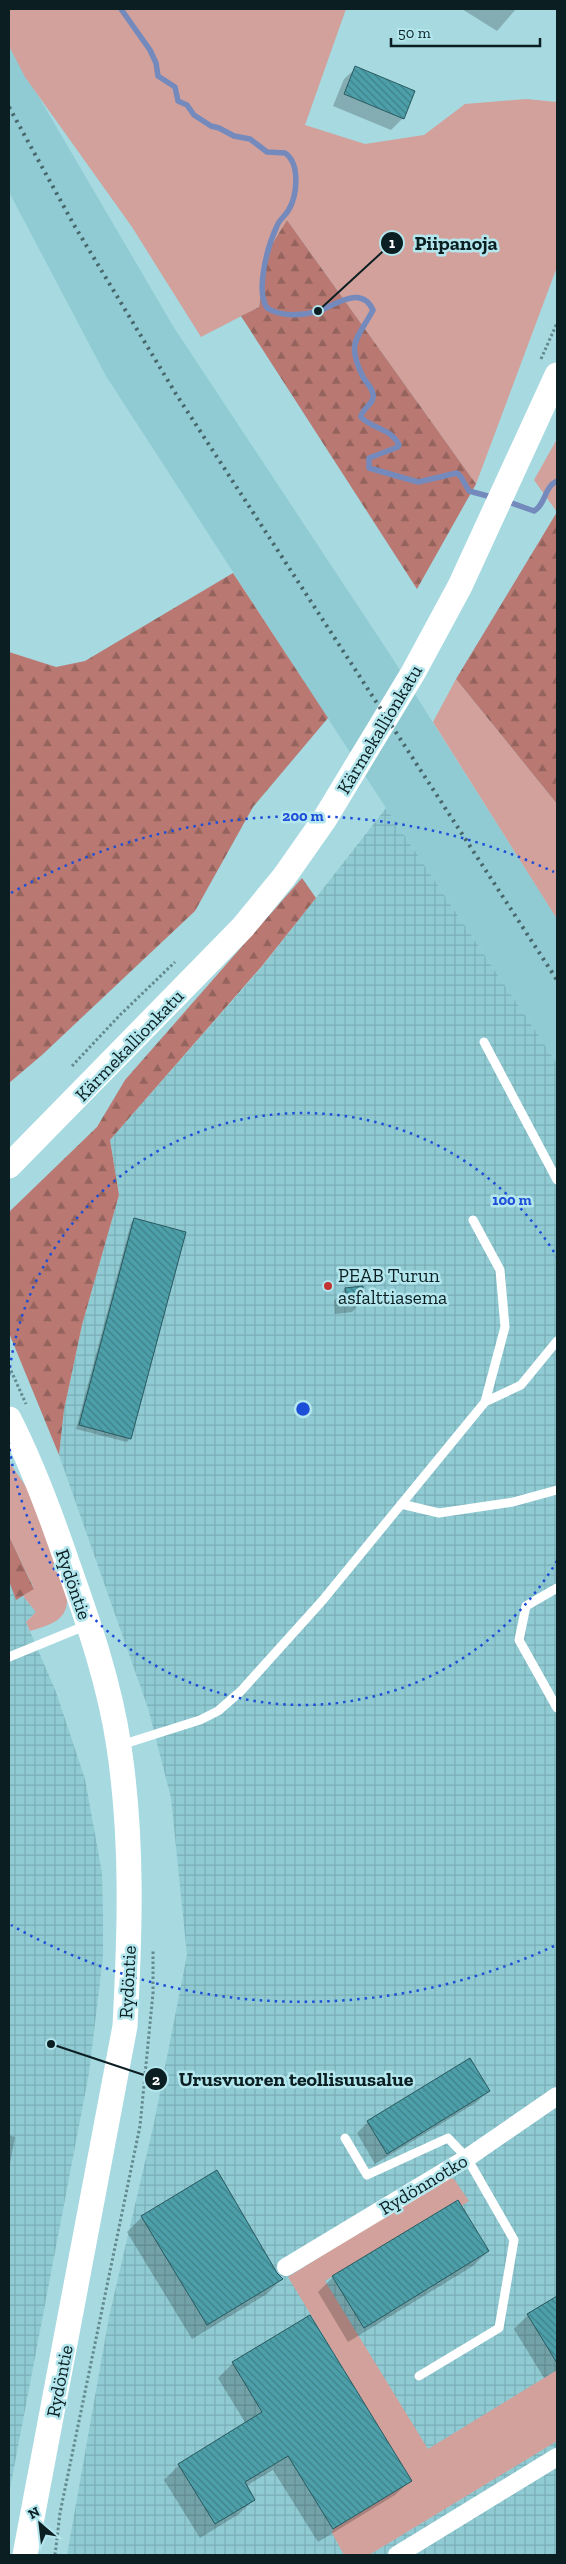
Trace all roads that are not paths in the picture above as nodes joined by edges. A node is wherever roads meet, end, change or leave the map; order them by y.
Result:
1 (547, 371) edge
2 (484, 1042) dead end
3 (9, 1166) edge
4 (557, 1180) edge
5 (473, 1220) dead end
6 (557, 1341) edge
7 (485, 1402) junction
8 (9, 1418) edge
9 (557, 1490) edge
10 (401, 1504) junction
11 (557, 1588) edge
12 (88, 1624) junction
13 (9, 1657) edge
14 (557, 1708) edge
15 (119, 1746) junction
16 (557, 2096) edge
17 (344, 2138) dead end
18 (467, 2158) junction
19 (286, 2267) dead end
20 (420, 2376) dead end
21 (557, 2457) edge
22 (25, 2555) edge
23 (397, 2555) edge

1 - 3 street, Kärmekallionkatu
2 - 4 lane
5 - 7 lane
6 - 7 lane
7 - 10 lane
8 - 12 street, Rydöntie
9 - 10 lane
10 - 15 lane
11 - 14 lane
12 - 13 lane
12 - 15 street, Rydöntie
15 - 22 street, Rydöntie
16 - 18 street, Rydönnotko
17 - 18 lane
18 - 19 street, Rydönnotko
18 - 20 lane
21 - 23 street

